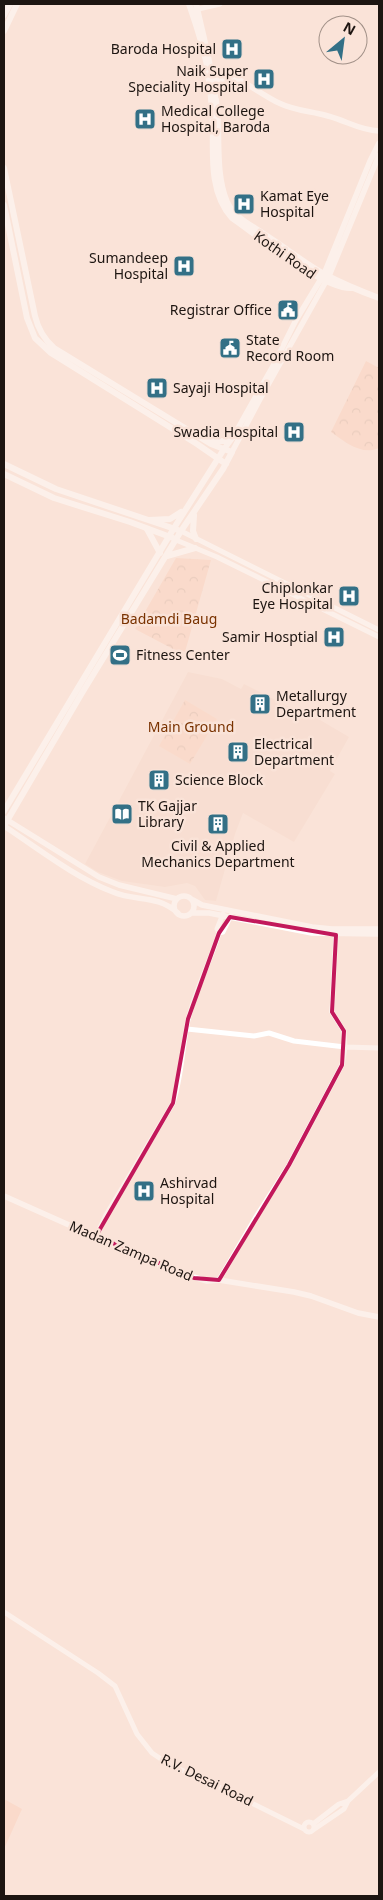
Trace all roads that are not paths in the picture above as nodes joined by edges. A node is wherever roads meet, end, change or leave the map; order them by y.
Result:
1 (220, 4) edge
2 (11, 6) edge
3 (194, 6) edge
4 (4, 15) edge
5 (4, 31) edge
6 (209, 68) junction
7 (211, 79) junction
8 (242, 82) junction
9 (371, 131) junction
10 (379, 131) edge
11 (379, 135) edge
12 (379, 143) edge
13 (379, 155) edge
14 (4, 168) edge
15 (4, 205) edge
16 (325, 278) junction
17 (379, 298) edge
18 (233, 437) junction
19 (203, 438) junction
20 (224, 449) junction
21 (232, 452) junction
22 (217, 460) junction
23 (4, 464) edge
24 (226, 464) junction
25 (4, 474) edge
26 (188, 506) junction
27 (195, 514) junction
28 (150, 520) junction
29 (174, 528) junction
30 (147, 529) junction
31 (181, 532) junction
32 (169, 536) junction
33 (196, 539) junction
34 (176, 540) junction
35 (195, 548) junction
36 (163, 554) junction
37 (218, 554) junction
38 (379, 630) edge
39 (379, 638) edge
40 (4, 812) edge
41 (5, 823) edge
42 (177, 899) junction
43 (193, 900) junction
44 (225, 908) junction
45 (233, 910) junction
46 (178, 913) junction
47 (191, 913) junction
48 (222, 916) junction
49 (230, 917) junction
50 (379, 929) edge
51 (219, 933) junction
52 (379, 934) edge
53 (336, 935) junction
54 (187, 1029) junction
55 (345, 1047) junction
56 (379, 1048) edge
57 (4, 1196) edge
58 (96, 1236) junction
59 (219, 1280) junction
60 (379, 1317) edge
61 (4, 1612) edge
62 (379, 1772) edge
63 (289, 1820) junction
64 (306, 1823) junction
65 (313, 1827) junction
66 (304, 1829) junction

1 - 3 street
2 - 4 main road
2 - 5 main road
3 - 6 main road, Kothi Road
6 - 7 main road, Kothi Road
6 - 8 main road
7 - 8 main road
7 - 16 main road, Kothi Road
8 - 9 main road
9 - 10 main road
9 - 11 main road
12 - 16 main road
13 - 16 main road
14 - 19 main road
15 - 22 main road
16 - 17 main road, Kothi Road
16 - 18 main road
16 - 21 main road
18 - 19 main road
18 - 20 main road
19 - 20 main road
20 - 21 main road
20 - 22 main road
21 - 24 main road
22 - 24 main road
22 - 26 main road
23 - 28 main road
24 - 27 main road
25 - 30 main road
26 - 28 main road
26 - 29 main road
27 - 31 main road
27 - 33 main road
28 - 29 main road
29 - 31 main road
29 - 32 main road
30 - 32 main road
30 - 36 main road
31 - 33 street
31 - 34 main road
32 - 34 main road
32 - 36 main road
33 - 37 street
34 - 35 street
34 - 36 main road
35 - 36 main road
35 - 37 street
36 - 40 main road
36 - 41 main road
37 - 38 street
37 - 39 street
41 - 42 main road
41 - 46 main road
42 - 43 main road
42 - 46 main road
43 - 44 main road
43 - 47 main road
44 - 45 main road
44 - 48 street
45 - 49 street
45 - 50 main road
46 - 47 main road
47 - 48 main road
48 - 49 main road
48 - 51 street
49 - 51 street
49 - 53 main road
51 - 54 street
52 - 53 main road
53 - 55 street
54 - 55 street
54 - 58 street
55 - 56 street
55 - 59 street
57 - 58 main road, Madan Zampa Road
58 - 59 main road, Madan Zampa Road
59 - 60 main road, Madan Zampa Road
61 - 63 street, R.V. Desai Road
62 - 65 street
63 - 64 street, R.V. Desai Road
63 - 66 street, R.V. Desai Road
64 - 65 street, R.V. Desai Road
64 - 66 street
65 - 66 street

